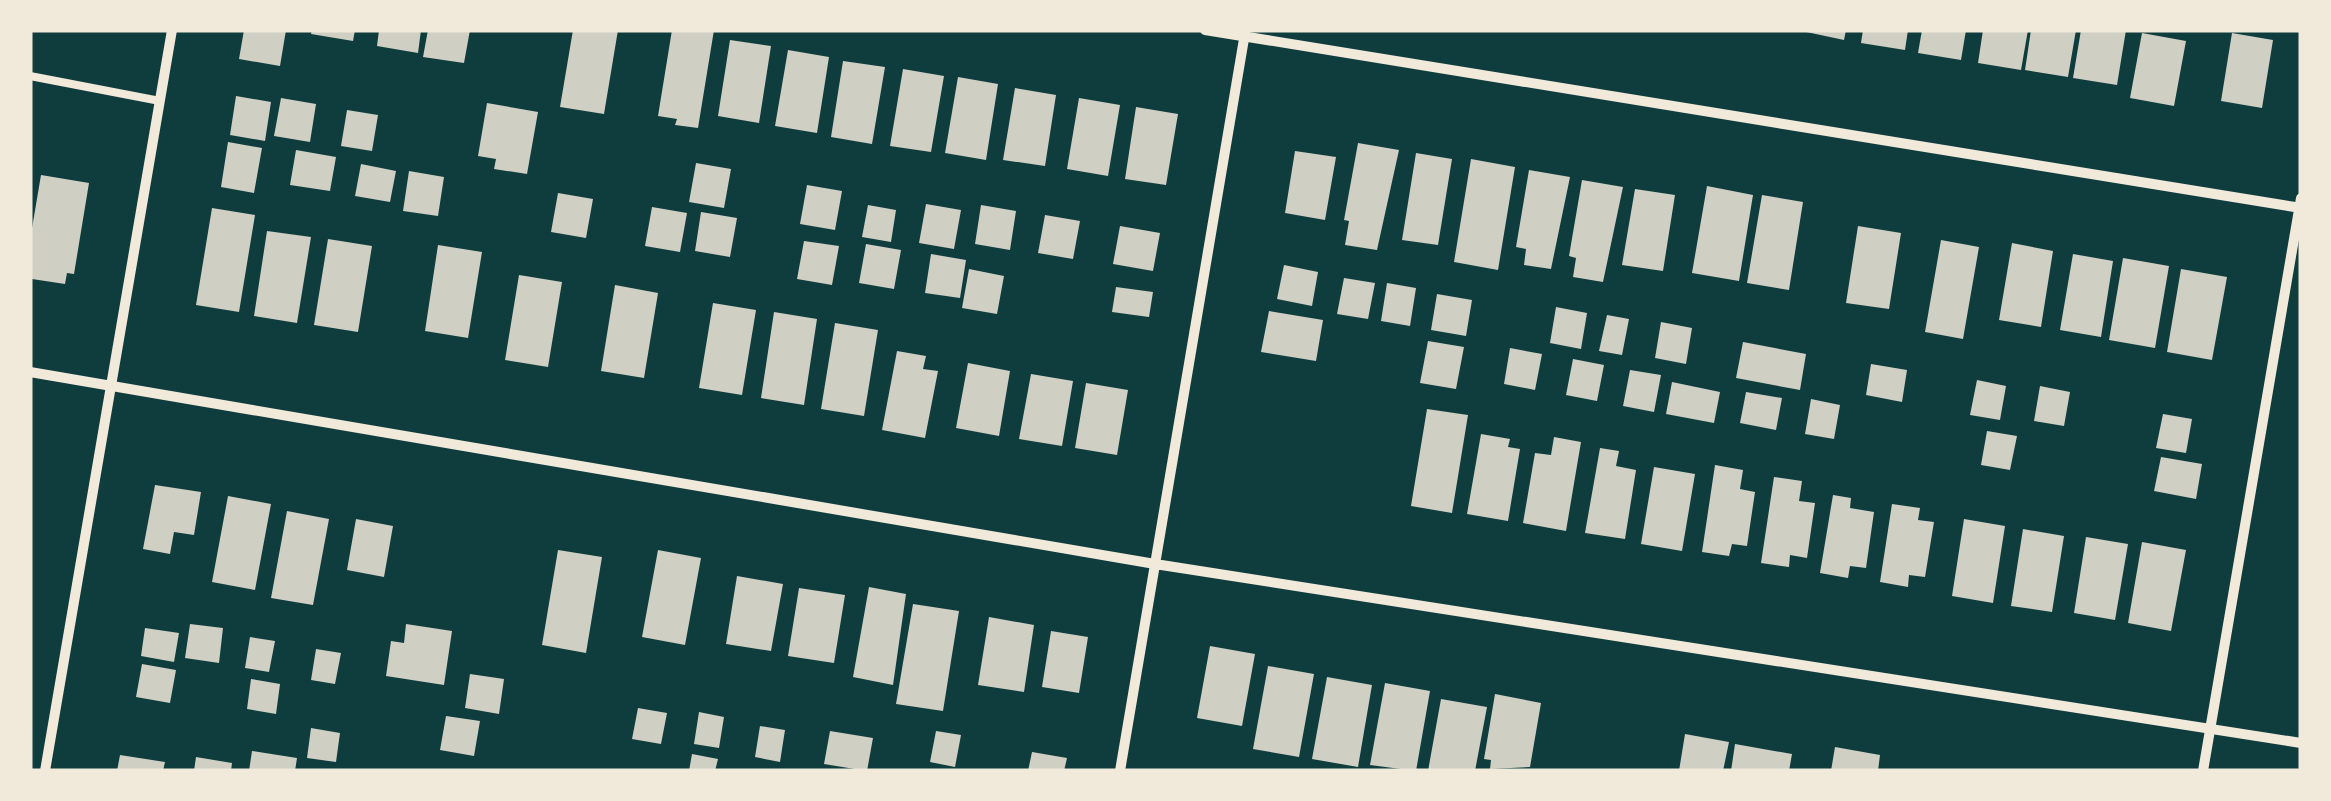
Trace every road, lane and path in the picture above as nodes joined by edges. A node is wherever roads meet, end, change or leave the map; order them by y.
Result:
1 (172, 30) edge
2 (1205, 30) edge
3 (1245, 33) edge
4 (30, 76) edge
5 (160, 101) junction
6 (2300, 205) edge
7 (30, 372) edge
8 (111, 386) junction
9 (1155, 564) junction
10 (2210, 729) junction
11 (2301, 744) edge
12 (45, 771) edge
13 (1120, 771) edge
14 (2203, 771) edge

1 - 5 street
2 - 3 street
3 - 6 street
3 - 9 street
4 - 5 lane
5 - 8 street
6 - 10 street
7 - 8 street
8 - 9 street
8 - 12 street
9 - 10 street
9 - 13 street
10 - 11 street
10 - 14 street

